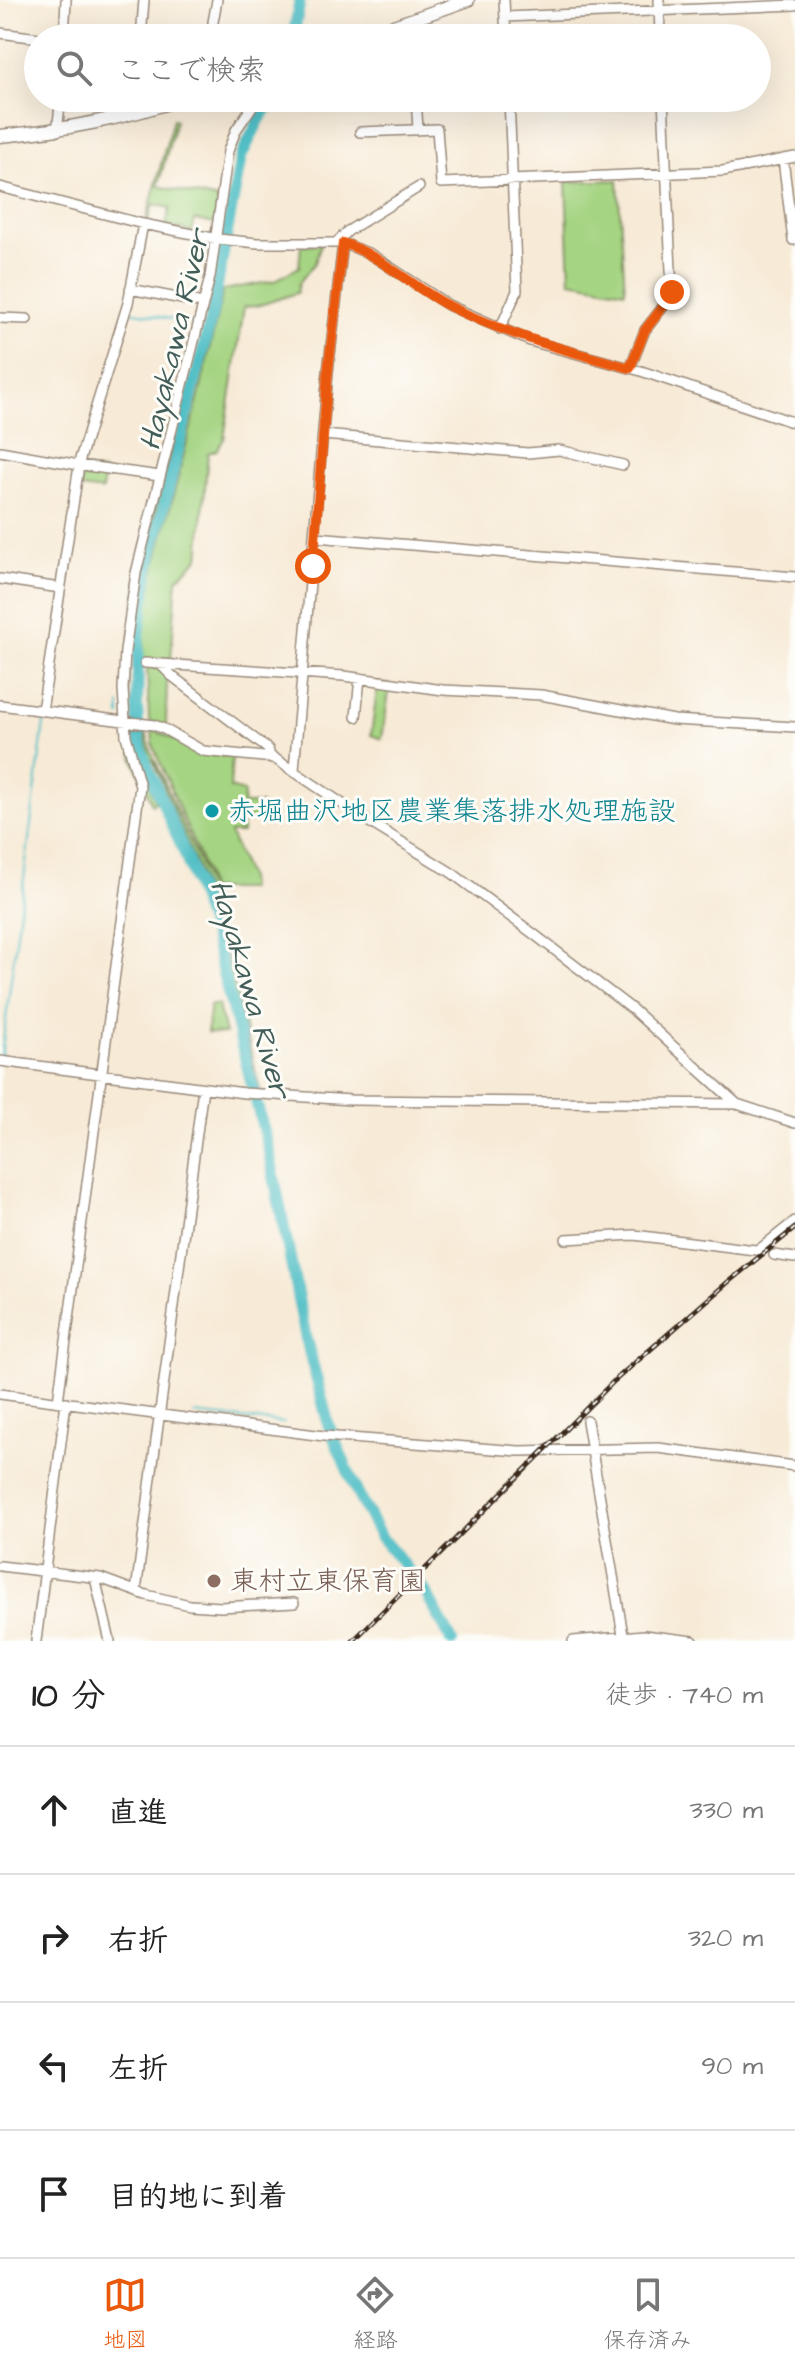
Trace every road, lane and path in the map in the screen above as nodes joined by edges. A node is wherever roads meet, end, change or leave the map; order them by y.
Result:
1 (66, 0) edge
2 (144, 0) edge
3 (217, 0) edge
4 (468, 0) edge
5 (504, 0) edge
6 (659, 5) edge
7 (795, 5) edge
8 (505, 17) junction
9 (65, 24) edge
10 (142, 24) edge
11 (213, 24) edge
12 (401, 24) edge
13 (505, 24) edge
14 (0, 33) edge
15 (24, 36) edge
16 (59, 112) edge
17 (142, 112) edge
18 (248, 112) edge
19 (417, 112) edge
20 (510, 112) edge
21 (664, 112) edge
22 (418, 129) junction
23 (57, 131) junction
24 (360, 132) dead end
25 (0, 136) edge
26 (795, 157) edge
27 (783, 159) junction
28 (667, 174) junction
29 (512, 181) junction
30 (0, 187) edge
31 (419, 187) dead end
32 (143, 224) junction
33 (216, 239) junction
34 (793, 240) dead end
35 (341, 242) junction
36 (130, 289) junction
37 (203, 303) junction
38 (0, 318) edge
39 (27, 319) dead end
40 (500, 329) junction
41 (630, 368) junction
42 (795, 423) edge
43 (323, 435) junction
44 (0, 451) edge
45 (79, 465) junction
46 (623, 465) dead end
47 (160, 476) junction
48 (316, 537) junction
49 (795, 577) edge
50 (0, 579) edge
51 (60, 588) junction
52 (145, 663) dead end
53 (160, 664) junction
54 (303, 674) junction
55 (360, 678) junction
56 (0, 705) edge
57 (42, 711) junction
58 (356, 717) dead end
59 (126, 722) junction
60 (795, 727) edge
61 (270, 756) junction
62 (294, 770) junction
63 (0, 1061) edge
64 (100, 1074) junction
65 (203, 1088) junction
66 (737, 1104) junction
67 (795, 1123) edge
68 (795, 1221) edge
69 (566, 1239) dead end
70 (774, 1255) dead end
71 (795, 1258) edge
72 (0, 1394) edge
73 (62, 1402) junction
74 (158, 1414) junction
75 (587, 1421) dead end
76 (591, 1450) junction
77 (795, 1466) edge
78 (0, 1566) edge
79 (45, 1572) junction
80 (95, 1578) junction
81 (136, 1591) junction
82 (294, 1603) dead end
83 (624, 1639) edge
84 (36, 1641) edge
85 (110, 1641) edge
86 (573, 1641) edge
87 (693, 1641) edge

1 - 9 street
2 - 10 street
3 - 11 street
4 - 12 highway
5 - 8 street
6 - 7 street
6 - 8 street
8 - 13 street
14 - 15 street
16 - 23 street
17 - 23 highway
18 - 33 street
19 - 22 street
20 - 29 street
21 - 28 street
22 - 24 street
22 - 29 street
23 - 25 highway
26 - 27 street
27 - 28 street
27 - 34 street
28 - 29 street
28 - 41 street
29 - 40 street
30 - 32 street
31 - 35 street
32 - 33 street
32 - 36 street
33 - 35 street
33 - 37 street
35 - 40 street
35 - 43 street
36 - 37 street
36 - 45 street
37 - 47 street
38 - 39 street
40 - 41 street
41 - 42 street
43 - 46 street
43 - 48 street
44 - 45 street
45 - 47 street
45 - 51 street
47 - 59 street
48 - 49 street
48 - 54 street
50 - 51 street
51 - 57 street
52 - 53 street
53 - 54 street
53 - 61 street
54 - 55 street
54 - 62 street
55 - 58 street
55 - 60 street
56 - 57 street
57 - 59 street
59 - 61 street
59 - 64 street
61 - 62 street
62 - 66 street
63 - 64 street
64 - 65 street
64 - 73 street
65 - 66 street
65 - 74 street
66 - 67 street
68 - 69 street
70 - 71 street
72 - 73 street
73 - 74 street
73 - 79 street
74 - 76 street
74 - 81 street
75 - 76 street
76 - 77 street
76 - 83 street
78 - 79 street
79 - 80 street
79 - 84 street
80 - 81 street
80 - 85 street
81 - 82 street
83 - 86 street
83 - 87 street

